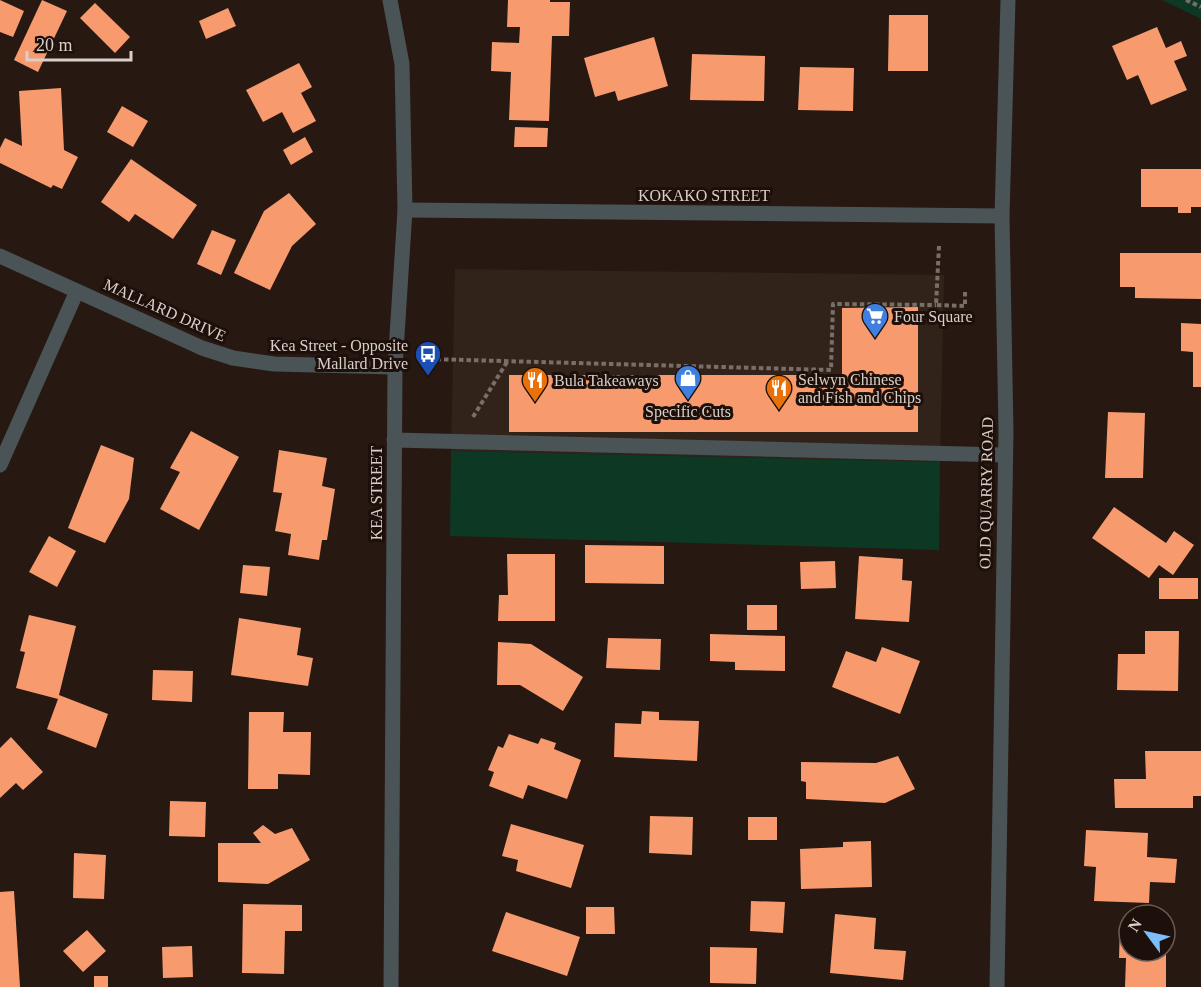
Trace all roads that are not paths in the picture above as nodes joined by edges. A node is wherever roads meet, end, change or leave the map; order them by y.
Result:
1 (390, 0) edge
2 (1008, 0) edge
3 (405, 210) junction
4 (1002, 216) junction
5 (0, 256) edge
6 (78, 291) junction
7 (395, 367) junction
8 (394, 440) junction
9 (1005, 455) junction
10 (0, 465) edge
11 (392, 987) edge
12 (997, 987) edge

1 - 3 street, KEA STREET
2 - 4 street, OLD QUARRY ROAD
3 - 4 street, KOKAKO STREET
3 - 7 street, KEA STREET
4 - 9 street, OLD QUARRY ROAD
5 - 6 street, MALLARD DRIVE
6 - 7 street, MALLARD DRIVE
6 - 10 street
7 - 8 street, KEA STREET
8 - 9 street
8 - 11 street, KEA STREET
9 - 12 street, OLD QUARRY ROAD

